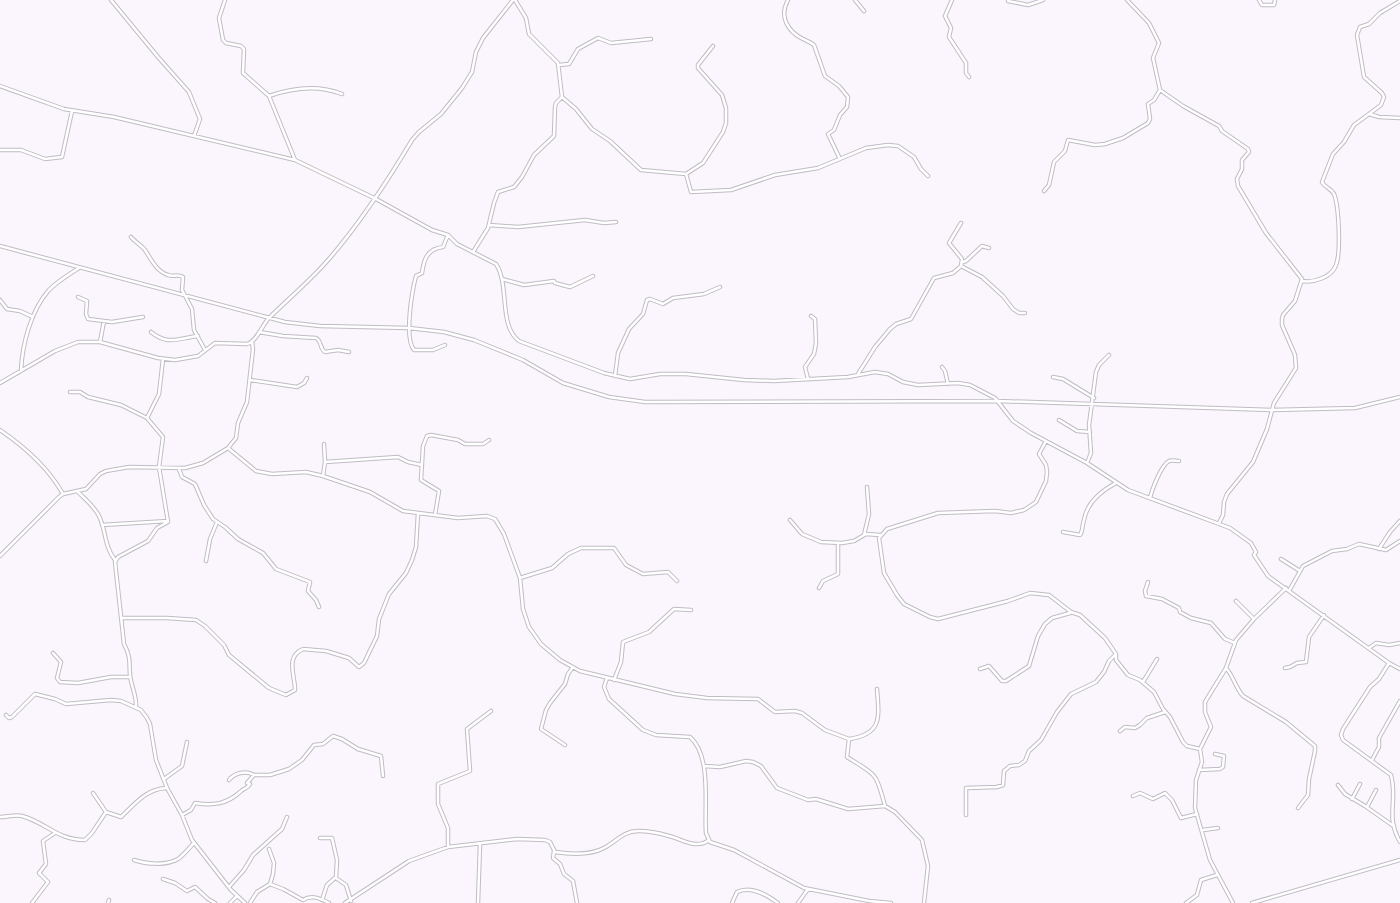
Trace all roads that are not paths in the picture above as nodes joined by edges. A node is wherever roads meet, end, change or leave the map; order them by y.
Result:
1 (111, 0) edge
2 (225, 0) edge
3 (513, 0) edge
4 (788, 0) edge
5 (855, 0) edge
6 (952, 0) edge
7 (1008, 0) edge
8 (1043, 0) edge
9 (1128, 0) edge
10 (1259, 0) edge
11 (1275, 0) edge
12 (1400, 1) edge
13 (864, 11) dead end
14 (651, 39) dead end
15 (713, 46) dead end
16 (559, 65) junction
17 (969, 77) dead end
18 (0, 86) edge
19 (1160, 90) junction
20 (342, 94) dead end
21 (269, 96) junction
22 (562, 97) junction
23 (72, 111) junction
24 (1369, 114) junction
25 (1400, 118) edge
26 (194, 136) junction
27 (0, 150) edge
28 (840, 159) junction
29 (295, 160) junction
30 (686, 174) junction
31 (928, 176) dead end
32 (1044, 190) dead end
33 (376, 198) junction
34 (616, 222) dead end
35 (961, 224) dead end
36 (489, 225) junction
37 (448, 235) junction
38 (131, 237) dead end
39 (0, 246) edge
40 (989, 248) dead end
41 (473, 252) junction
42 (963, 262) junction
43 (961, 266) junction
44 (79, 268) junction
45 (593, 276) dead end
46 (501, 279) junction
47 (1302, 281) junction
48 (720, 287) dead end
49 (185, 295) junction
50 (78, 297) dead end
51 (0, 300) edge
52 (1025, 313) dead end
53 (811, 316) dead end
54 (33, 317) junction
55 (143, 317) dead end
56 (269, 318) junction
57 (104, 321) junction
58 (409, 328) junction
59 (151, 332) dead end
60 (259, 332) junction
61 (198, 336) junction
62 (100, 342) junction
63 (252, 342) junction
64 (445, 346) dead end
65 (205, 350) junction
66 (349, 352) dead end
67 (1109, 355) dead end
68 (164, 359) junction
69 (942, 367) dead end
70 (21, 372) junction
71 (858, 375) junction
72 (615, 376) junction
73 (1053, 377) dead end
74 (307, 378) dead end
75 (808, 379) junction
76 (250, 380) junction
77 (0, 383) edge
78 (948, 384) junction
79 (70, 392) dead end
80 (1400, 397) edge
81 (1094, 398) junction
82 (998, 401) junction
83 (1093, 404) junction
84 (1272, 410) junction
85 (147, 418) junction
86 (1059, 420) dead end
87 (0, 430) edge
88 (1090, 432) junction
89 (489, 440) dead end
90 (1046, 441) junction
91 (324, 444) dead end
92 (228, 448) junction
93 (1179, 461) dead end
94 (325, 462) junction
95 (1087, 463) junction
96 (422, 464) junction
97 (159, 467) junction
98 (179, 469) junction
99 (323, 476) junction
100 (1116, 483) junction
101 (867, 487) dead end
102 (77, 492) junction
103 (63, 494) junction
104 (1150, 498) junction
105 (418, 513) junction
106 (435, 515) junction
107 (790, 520) dead end
108 (168, 521) junction
109 (1400, 521) edge
110 (218, 522) junction
111 (1219, 523) junction
112 (102, 525) junction
113 (1063, 532) dead end
114 (864, 534) junction
115 (880, 535) junction
116 (1400, 541) edge
117 (838, 544) junction
118 (1380, 549) junction
119 (0, 556) edge
120 (1281, 558) dead end
121 (115, 560) junction
122 (206, 561) dead end
123 (1300, 571) junction
124 (520, 578) junction
125 (677, 581) dead end
126 (1148, 582) dead end
127 (819, 588) dead end
128 (1286, 588) junction
129 (1290, 590) junction
130 (1236, 601) dead end
131 (319, 607) dead end
132 (691, 610) dead end
133 (1071, 612) junction
134 (1324, 615) junction
135 (122, 618) junction
136 (1254, 619) junction
137 (1235, 643) junction
138 (1400, 643) edge
139 (1369, 648) junction
140 (53, 653) dead end
141 (1116, 654) junction
142 (1158, 659) dead end
143 (1388, 663) junction
144 (573, 667) junction
145 (1226, 668) junction
146 (1285, 668) dead end
147 (1400, 669) edge
148 (980, 670) dead end
149 (130, 677) junction
150 (607, 678) junction
151 (614, 680) junction
152 (1143, 682) junction
153 (877, 689) dead end
154 (1400, 701) edge
155 (136, 707) junction
156 (492, 711) dead end
157 (1165, 712) junction
158 (6, 715) dead end
159 (1120, 731) dead end
160 (850, 739) junction
161 (187, 742) dead end
162 (565, 745) dead end
163 (1200, 749) junction
164 (1215, 754) dead end
165 (1372, 760) junction
166 (704, 766) junction
167 (1199, 770) junction
168 (254, 775) junction
169 (383, 776) dead end
170 (164, 779) junction
171 (229, 780) dead end
172 (1360, 784) dead end
173 (1338, 785) dead end
174 (167, 788) junction
175 (1376, 790) dead end
176 (94, 793) dead end
177 (1133, 796) dead end
178 (1352, 799) junction
179 (885, 806) junction
180 (1367, 807) junction
181 (1298, 808) dead end
182 (106, 812) junction
183 (1197, 814) junction
184 (182, 815) junction
185 (966, 815) dead end
186 (0, 817) edge
187 (287, 818) dead end
188 (1392, 825) junction
189 (1218, 828) dead end
190 (1202, 830) junction
191 (55, 833) junction
192 (320, 838) dead end
193 (709, 840) junction
194 (1400, 842) edge
195 (194, 843) junction
196 (480, 844) junction
197 (448, 847) junction
198 (269, 849) dead end
199 (554, 851) junction
200 (134, 860) dead end
201 (1400, 860) edge
202 (1217, 875) junction
203 (336, 878) junction
204 (163, 879) dead end
205 (270, 884) junction
206 (229, 887) junction
207 (808, 889) junction
208 (237, 896) junction
209 (303, 900) junction
210 (322, 900) junction
211 (351, 901) junction
212 (32, 903) edge
213 (215, 903) edge
214 (230, 903) edge
215 (245, 903) edge
216 (250, 903) edge
217 (299, 903) edge
218 (329, 903) edge
219 (345, 903) edge
220 (478, 903) edge
221 (577, 903) edge
222 (732, 903) edge
223 (778, 903) edge
224 (798, 903) edge
225 (892, 903) edge
226 (924, 903) edge
227 (1186, 903) edge
228 (1233, 903) edge
229 (1252, 903) edge

1 - 26 street
2 - 21 street
3 - 16 street
3 - 33 street
4 - 28 street
5 - 13 street
6 - 17 street
7 - 8 street
9 - 19 street
10 - 11 street
12 - 24 street
14 - 16 street
15 - 30 street
16 - 22 street
18 - 23 street
19 - 32 street
19 - 47 street
20 - 21 street
21 - 29 street
22 - 30 street
22 - 36 street
23 - 26 street
23 - 27 street
24 - 25 street
24 - 47 street
26 - 29 street
28 - 30 street
28 - 31 street
29 - 33 street
33 - 37 street
33 - 56 street
34 - 36 street
35 - 42 street
36 - 41 street
37 - 41 street
37 - 58 street
38 - 49 street
39 - 44 street
40 - 42 street
41 - 46 street
42 - 43 street
43 - 52 street
43 - 71 street
44 - 49 street
44 - 54 street
45 - 46 street
46 - 72 street
47 - 84 street
48 - 72 street
49 - 56 street
49 - 61 street
50 - 57 street
51 - 54 street
53 - 75 street
54 - 70 street
55 - 57 street
56 - 58 street
56 - 60 street
57 - 62 street
58 - 64 street
58 - 82 street
59 - 61 street
60 - 63 street
60 - 66 street
61 - 65 street
62 - 68 street
62 - 70 street
63 - 65 street
63 - 76 street
65 - 68 street
67 - 81 street
68 - 85 street
69 - 78 street
70 - 77 street
71 - 75 street
71 - 78 street
72 - 75 street
73 - 81 street
74 - 76 street
76 - 92 street
78 - 82 street
79 - 85 street
80 - 84 street
81 - 83 street
82 - 83 street
82 - 90 street
83 - 84 street
83 - 88 street
84 - 111 street
85 - 97 street
86 - 88 street
87 - 103 street
88 - 95 street
89 - 96 street
90 - 95 street
90 - 115 street
91 - 94 street
92 - 98 street
92 - 99 street
93 - 104 street
94 - 96 street
94 - 99 street
95 - 100 street
96 - 106 street
97 - 98 street
97 - 102 street
97 - 108 street
98 - 110 street
99 - 105 street
100 - 104 street
100 - 113 street
101 - 114 street
102 - 103 street
102 - 112 street
103 - 119 street
104 - 111 street
105 - 106 street
105 - 135 street
106 - 124 street
107 - 117 street
108 - 112 street
108 - 121 street
109 - 118 street
110 - 122 street
110 - 131 street
111 - 128 street
112 - 121 street
114 - 115 street
114 - 117 street
115 - 133 street
116 - 118 street
117 - 127 street
118 - 123 street
120 - 123 street
121 - 135 street
123 - 129 street
124 - 125 street
124 - 144 street
126 - 137 street
128 - 129 street
128 - 136 street
129 - 134 street
130 - 136 street
132 - 151 street
133 - 141 street
133 - 148 street
134 - 139 street
134 - 146 street
135 - 149 street
136 - 137 street
137 - 145 street
138 - 139 street
139 - 143 street
140 - 149 street
141 - 152 street
141 - 185 street
142 - 152 street
143 - 147 street
143 - 165 street
144 - 150 street
144 - 162 street
145 - 163 street
145 - 181 street
149 - 155 street
150 - 151 street
150 - 166 street
151 - 160 street
152 - 157 street
153 - 160 street
154 - 165 street
155 - 158 street
155 - 170 street
156 - 197 street
157 - 159 street
157 - 163 street
160 - 179 street
161 - 170 street
163 - 167 street
164 - 167 street
165 - 188 street
166 - 179 street
166 - 193 street
167 - 183 street
168 - 169 street
168 - 171 street
168 - 184 street
170 - 174 street
172 - 178 street
173 - 178 street
174 - 182 street
174 - 184 street
175 - 180 street
176 - 182 street
177 - 183 street
178 - 180 street
179 - 226 street
180 - 188 street
182 - 191 street
183 - 190 street
184 - 195 street
186 - 191 street
187 - 206 street
188 - 194 street
189 - 190 street
190 - 202 street
191 - 212 street
192 - 203 street
193 - 199 street
193 - 207 street
195 - 200 street
195 - 206 street
196 - 197 street
196 - 199 street
196 - 220 street
197 - 211 street
198 - 205 street
199 - 221 street
201 - 229 street
202 - 227 street
202 - 228 street
203 - 210 street
203 - 211 street
204 - 213 street
205 - 209 street
205 - 216 street
206 - 208 street
207 - 224 street
207 - 225 street
208 - 214 street
208 - 215 street
209 - 210 street
209 - 217 street
210 - 218 street
211 - 219 street
222 - 223 street

